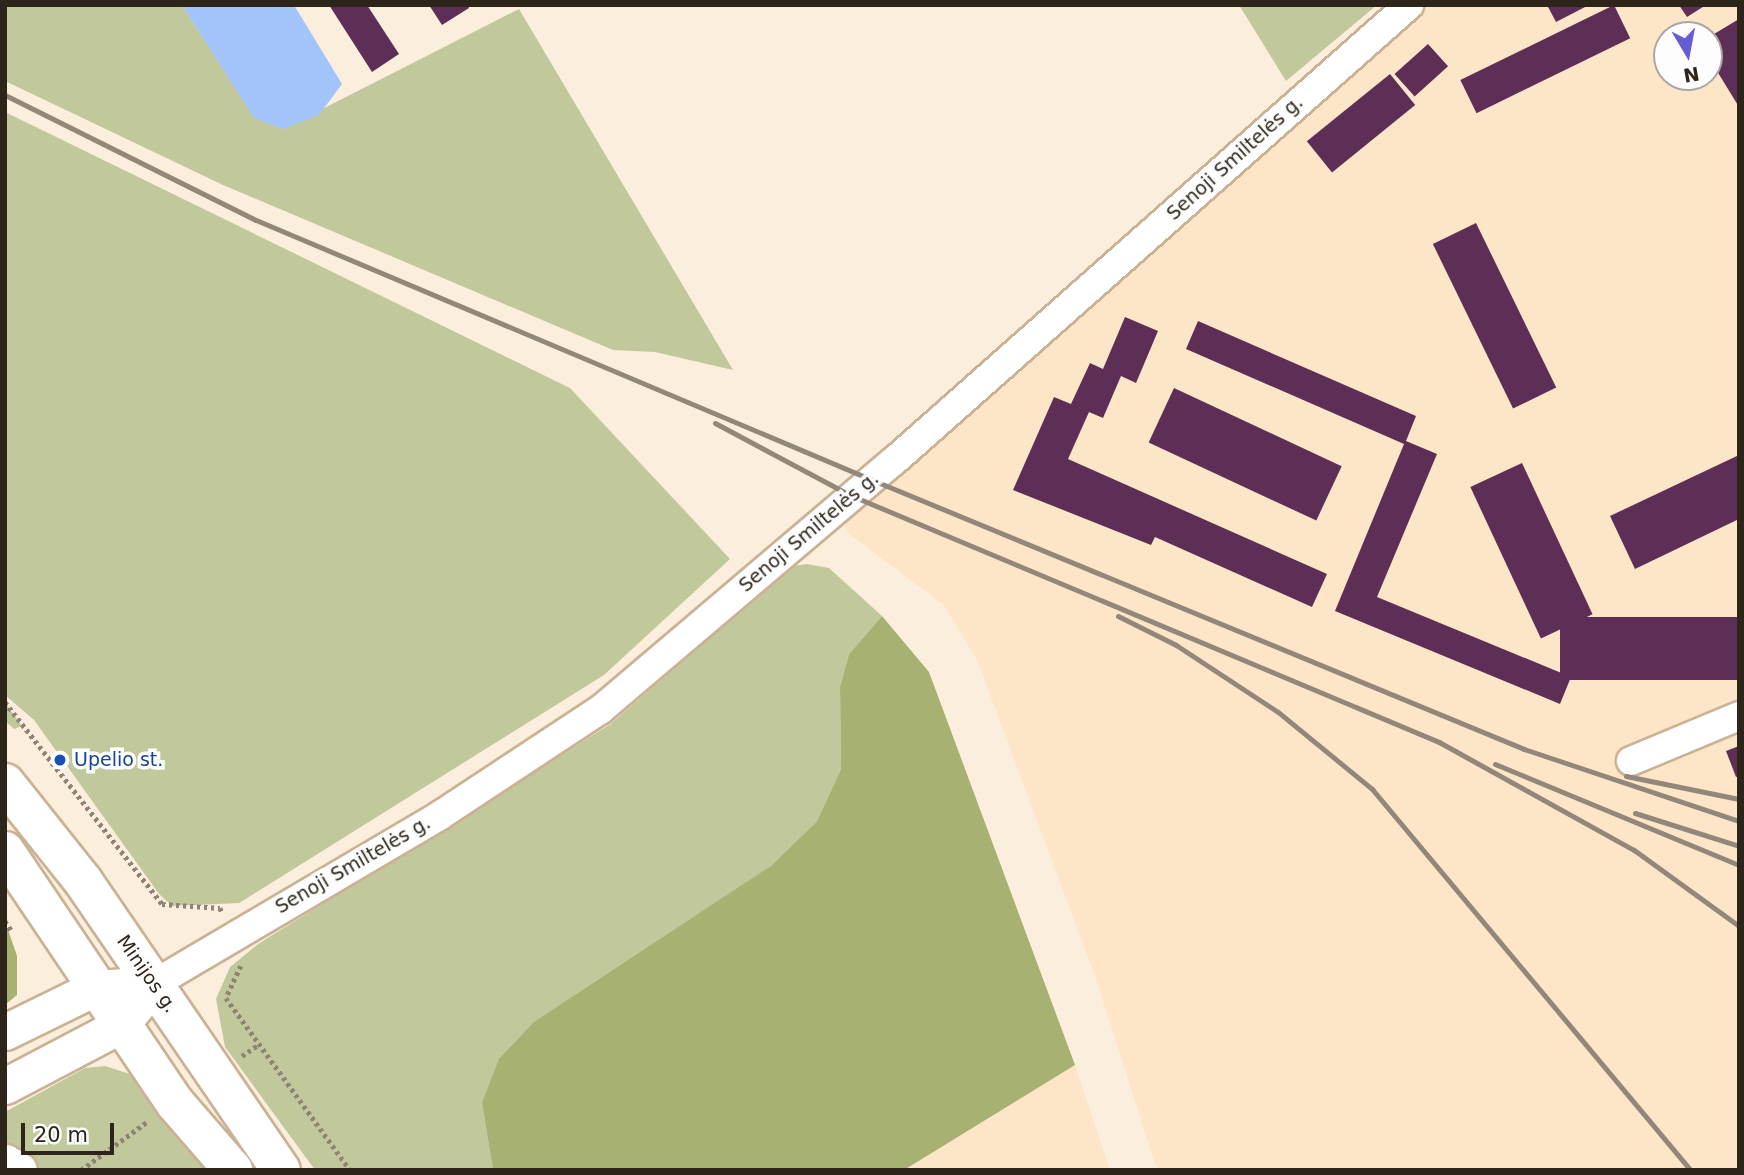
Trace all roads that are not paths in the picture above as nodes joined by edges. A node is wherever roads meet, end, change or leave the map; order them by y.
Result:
1 (1409, 5) edge
2 (1739, 716) edge
3 (1630, 761) dead end
4 (5, 783) edge
5 (5, 851) edge
6 (154, 984) junction
7 (95, 988) junction
8 (121, 1025) junction
9 (5, 1032) edge
10 (5, 1086) edge
11 (5, 1162) edge
12 (19, 1170) edge
13 (233, 1170) edge
14 (281, 1170) edge

1 - 6 street, Senoji Smiltelės g.
2 - 3 street
4 - 6 main road, Minijos g.
5 - 7 main road
6 - 7 street
6 - 8 street
6 - 14 main road, Minijos g.
7 - 8 main road
7 - 9 street
8 - 10 street
8 - 13 main road
11 - 12 street

